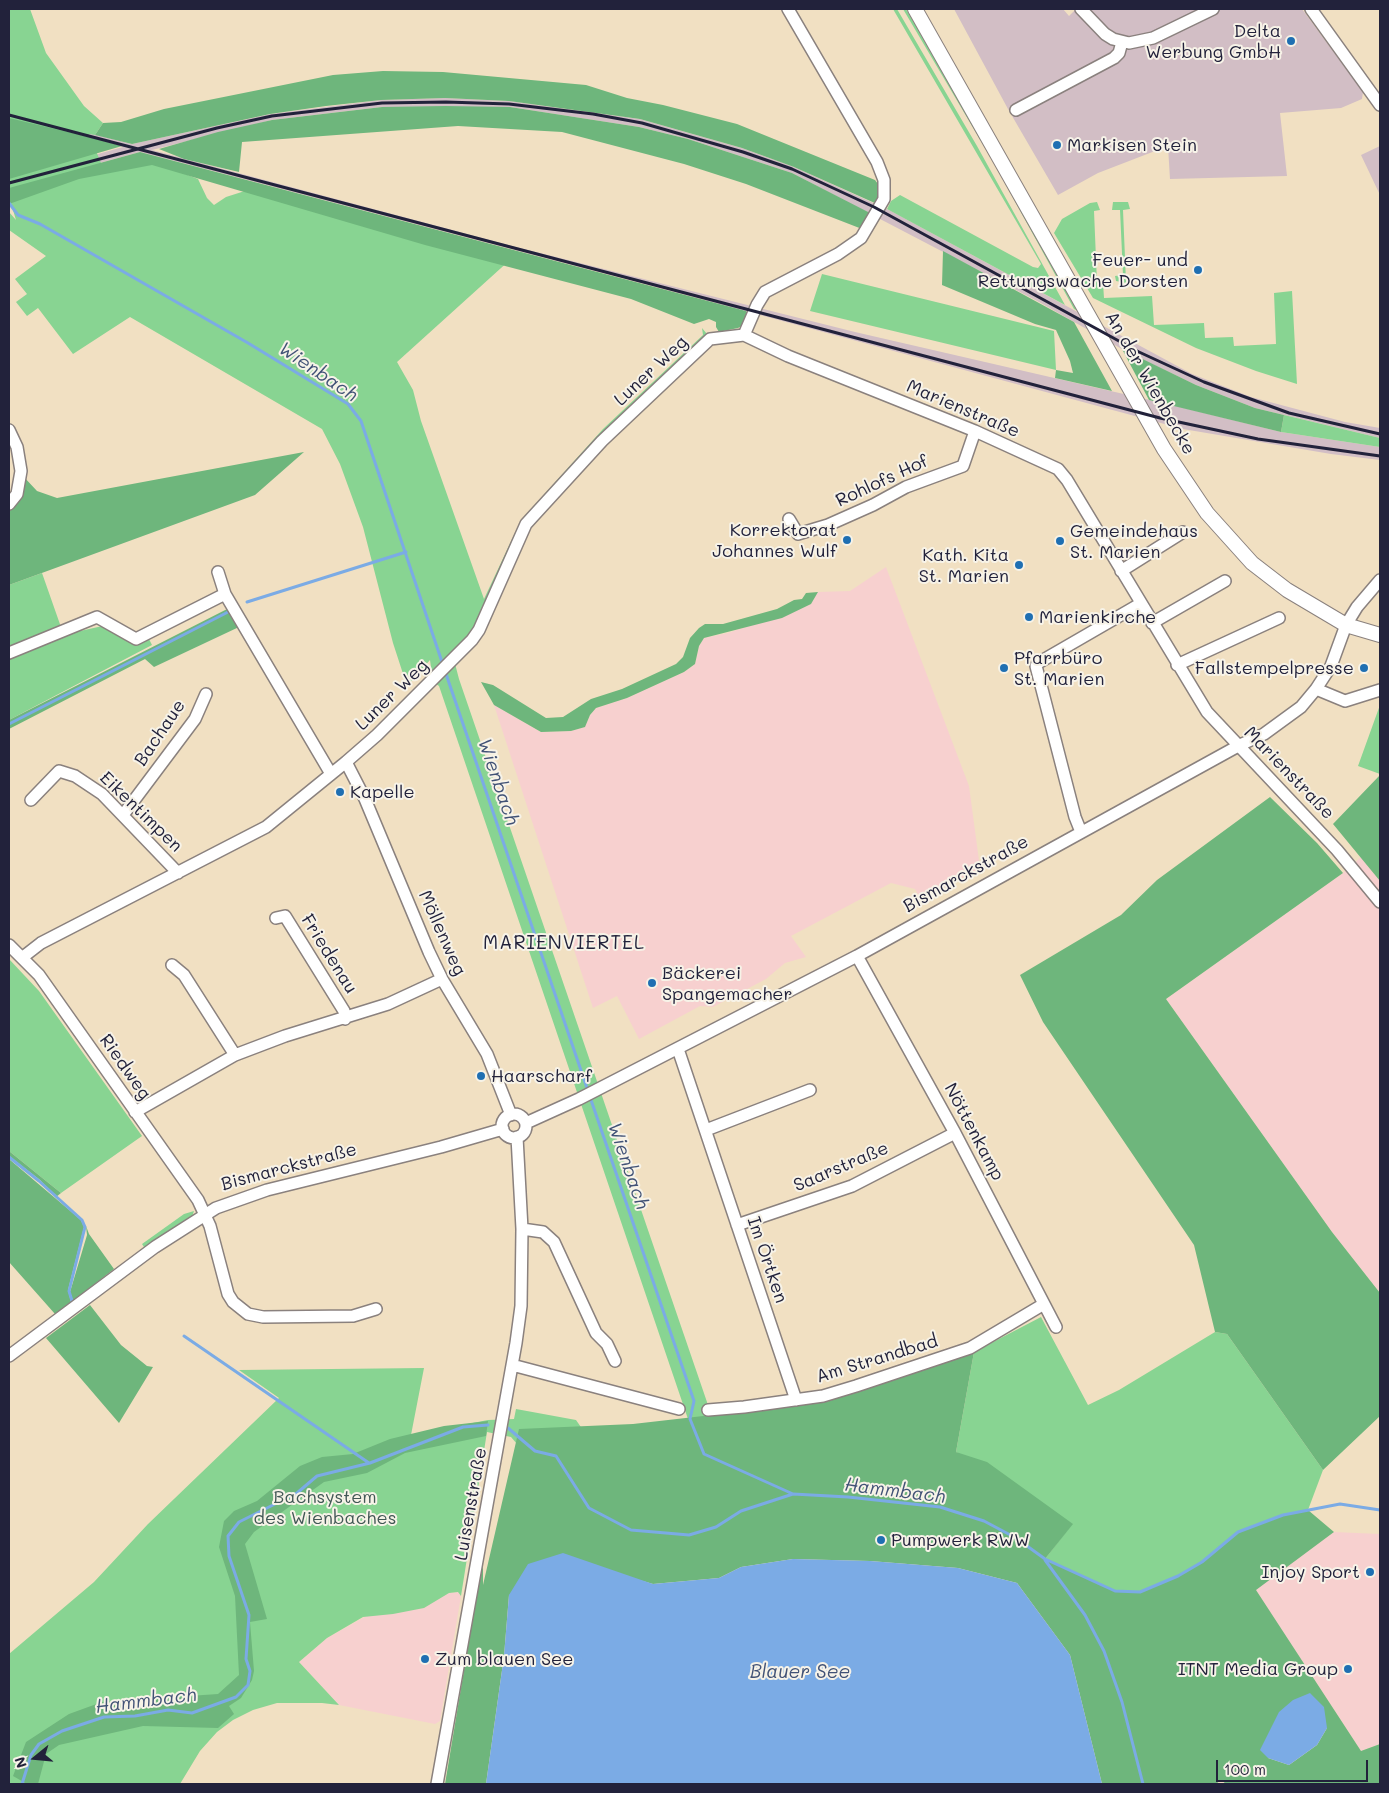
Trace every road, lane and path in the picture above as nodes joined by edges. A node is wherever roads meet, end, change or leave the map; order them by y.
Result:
1 (788, 9) edge
2 (915, 9) edge
3 (1081, 9) edge
4 (1213, 9) edge
5 (1311, 9) edge
6 (1122, 42) junction
7 (1380, 105) edge
8 (1016, 110) dead end
9 (744, 335) junction
10 (9, 430) edge
11 (975, 432) junction
12 (9, 504) edge
13 (789, 519) dead end
14 (1183, 532) dead end
15 (1121, 571) junction
16 (218, 572) dead end
17 (1380, 580) edge
18 (1224, 581) dead end
19 (226, 594) junction
20 (1140, 604) junction
21 (1279, 618) dead end
22 (1152, 623) junction
23 (1346, 625) junction
24 (1380, 635) edge
25 (9, 653) edge
26 (1177, 665) junction
27 (1316, 688) junction
28 (1380, 690) edge
29 (206, 694) dead end
30 (1240, 745) junction
31 (346, 762) junction
32 (332, 774) junction
33 (31, 800) dead end
34 (123, 815) junction
35 (1081, 832) junction
36 (178, 873) junction
37 (1380, 902) edge
38 (276, 918) dead end
39 (9, 944) edge
40 (857, 956) junction
41 (23, 957) junction
42 (172, 965) dead end
43 (442, 979) junction
44 (345, 1019) junction
45 (678, 1049) junction
46 (235, 1055) junction
47 (810, 1090) dead end
48 (135, 1112) junction
49 (511, 1114) junction
50 (526, 1123) junction
51 (503, 1129) junction
52 (706, 1130) junction
53 (956, 1134) junction
54 (517, 1138) junction
55 (205, 1214) junction
56 (737, 1225) junction
57 (522, 1229) junction
58 (1044, 1304) junction
59 (376, 1309) dead end
60 (1056, 1327) dead end
61 (9, 1356) edge
62 (615, 1361) dead end
63 (512, 1365) junction
64 (796, 1400) junction
65 (679, 1408) dead end
66 (708, 1410) dead end
67 (437, 1784) edge

1 - 9 street
2 - 23 street, An der Wienbecke
3 - 6 street
4 - 6 street
5 - 7 street
6 - 8 street
9 - 11 street, Marienstraße
9 - 31 street, Luner Weg
10 - 12 street
11 - 13 street, Rohlofs Hof
11 - 15 street, Marienstraße
14 - 15 street
15 - 20 street, Marienstraße
16 - 19 street
17 - 23 street, Bismarckstraße
18 - 22 street
19 - 25 street
19 - 32 street
20 - 22 street, Marienstraße
20 - 35 street
21 - 26 street
22 - 26 street, Marienstraße
23 - 24 street
23 - 27 street, Bismarckstraße
26 - 30 street, Marienstraße
27 - 28 street
27 - 30 street, Bismarckstraße
29 - 34 street, Bachaue
30 - 35 street, Bismarckstraße
30 - 37 street, Marienstraße
31 - 32 street, Luner Weg
31 - 43 street, Möllenweg
32 - 36 street, Luner Weg
33 - 34 street, Eikentimpen
34 - 36 street, Eikentimpen
35 - 40 street, Bismarckstraße
36 - 41 street, Luner Weg
38 - 44 street, Friedenau
39 - 41 street, Riedweg
40 - 45 street, Bismarckstraße
40 - 53 street, Nöttenkamp
41 - 48 street, Riedweg
42 - 46 street
43 - 44 street, Friedenau
43 - 49 street, Möllenweg
44 - 46 street, Friedenau
45 - 50 street, Bismarckstraße
45 - 52 street, Im Örtken
46 - 48 street, Friedenau
47 - 52 street
48 - 55 street, Riedweg
49 - 50 street
49 - 51 street
50 - 54 street
51 - 54 street
51 - 55 street, Bismarckstraße
52 - 56 street, Im Örtken
53 - 56 street, Saarstraße
53 - 58 street, Nöttenkamp
54 - 57 street, Luisenstraße
55 - 59 street, Riedweg
55 - 61 street, Bismarckstraße
56 - 64 street, Im Örtken
57 - 62 street
57 - 63 street, Luisenstraße
58 - 60 street, Nöttenkamp
58 - 64 street, Am Strandbad
63 - 65 street
63 - 67 street, Luisenstraße
64 - 66 street, Am Strandbad

